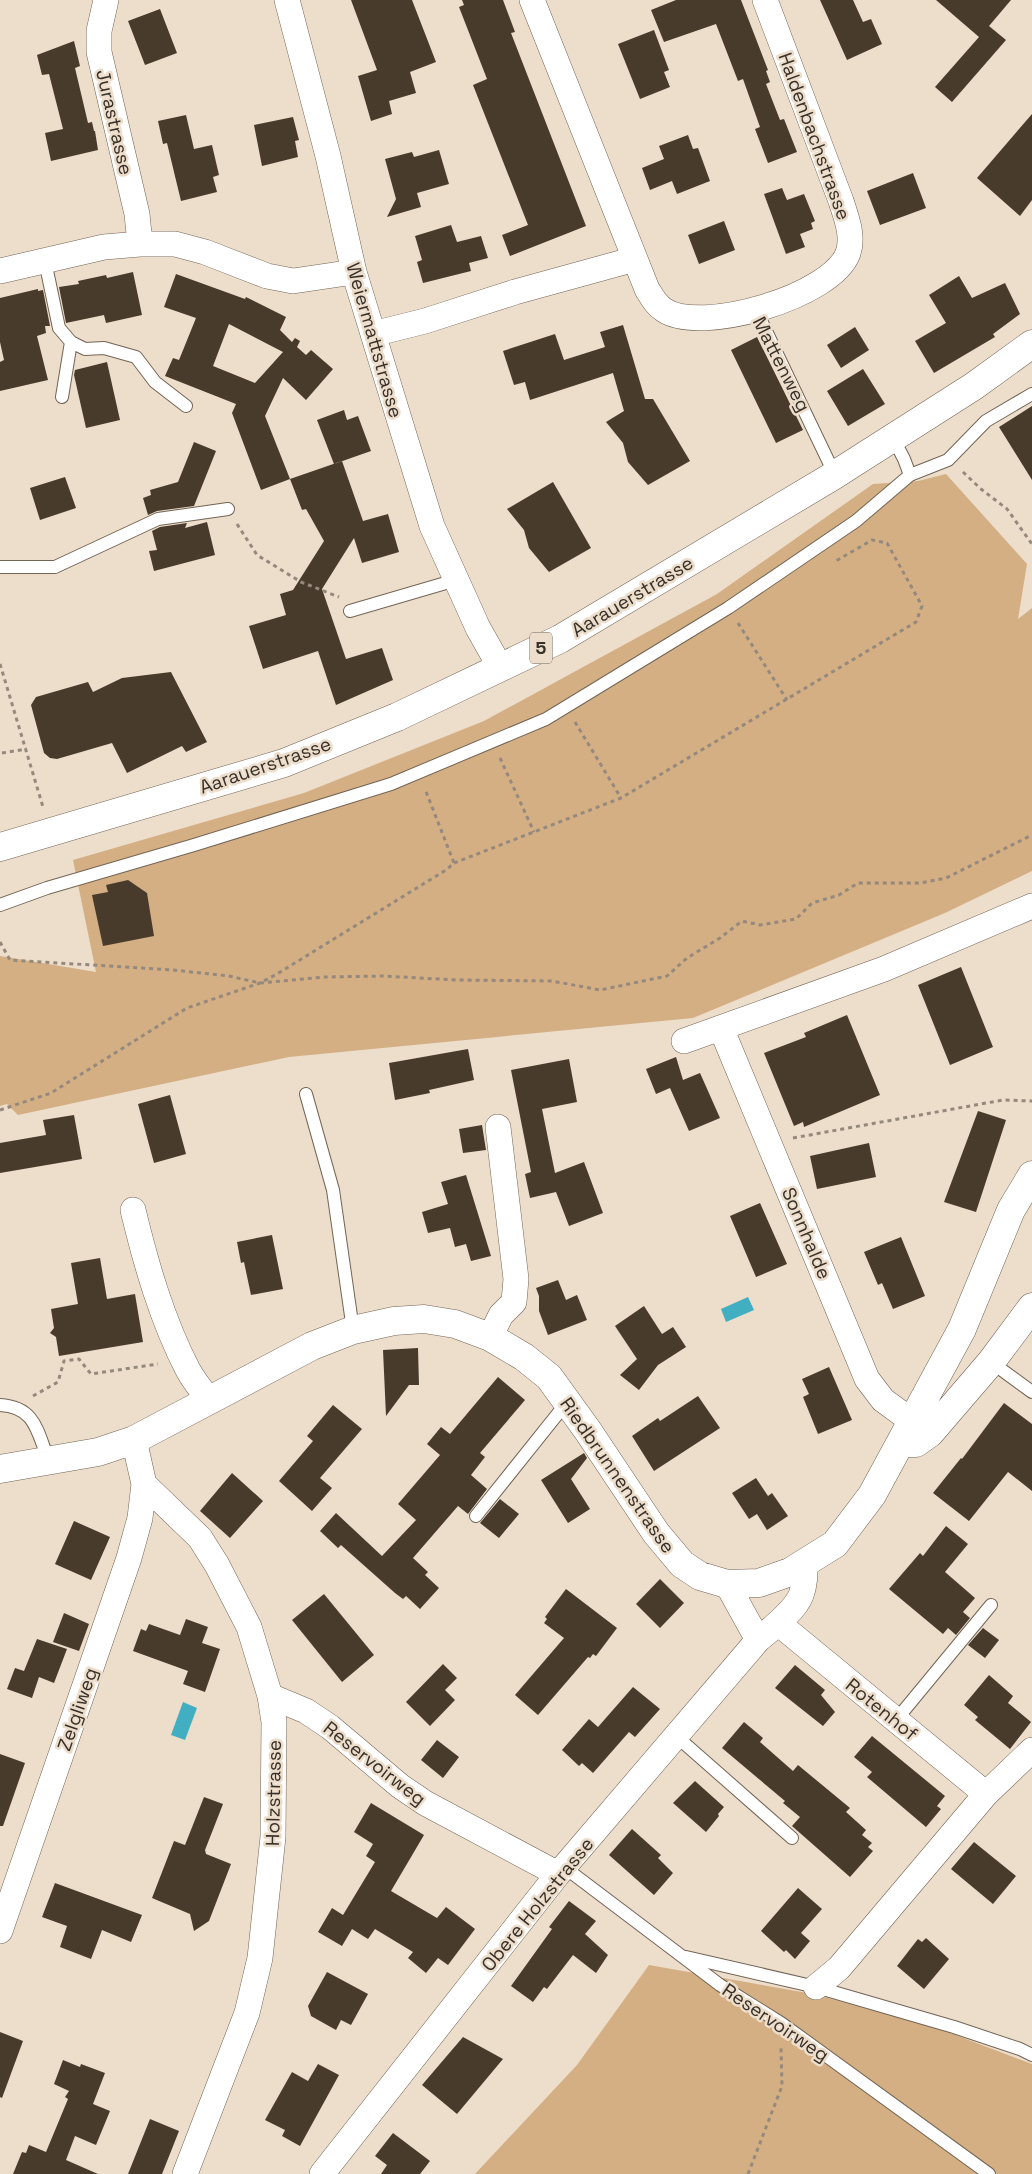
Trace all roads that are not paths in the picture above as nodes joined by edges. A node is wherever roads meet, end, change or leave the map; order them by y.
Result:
1 (106, 0) edge
2 (287, 0) edge
3 (532, 0) edge
4 (765, 0) edge
5 (140, 244) junction
6 (635, 259) junction
7 (45, 261) junction
8 (0, 271) edge
9 (354, 272) junction
10 (756, 310) junction
11 (373, 334) junction
12 (71, 342) junction
13 (1032, 344) edge
14 (1032, 394) edge
15 (62, 397) dead end
16 (186, 406) dead end
17 (893, 438) junction
18 (835, 475) junction
19 (910, 475) junction
20 (228, 509) road end
21 (0, 567) edge
22 (456, 580) junction
23 (350, 611) road end
24 (500, 668) junction
25 (0, 847) edge
26 (0, 905) edge
27 (1032, 906) edge
28 (722, 1028) junction
29 (684, 1041) dead end
30 (306, 1094) dead end
31 (498, 1128) dead end
32 (1032, 1175) edge
33 (133, 1210) dead end
34 (1032, 1307) edge
35 (352, 1330) junction
36 (490, 1337) junction
37 (991, 1362) junction
38 (1032, 1392) edge
39 (210, 1402) junction
40 (568, 1402) junction
41 (0, 1405) edge
42 (908, 1432) junction
43 (134, 1440) junction
44 (49, 1461) junction
45 (0, 1469) edge
46 (144, 1484) junction
47 (476, 1516) dead end
48 (805, 1564) junction
49 (727, 1584) junction
50 (991, 1605) dead end
51 (778, 1623) junction
52 (758, 1640) junction
53 (270, 1696) junction
54 (896, 1720) junction
55 (676, 1736) junction
56 (1032, 1750) edge
57 (986, 1794) junction
58 (792, 1838) dead end
59 (561, 1871) junction
60 (0, 1931) edge
61 (681, 1956) junction
62 (816, 1987) junction
63 (1032, 2055) edge
64 (185, 2174) edge
65 (322, 2174) edge
66 (989, 2174) edge

1 - 5 street, Jurastrasse
2 - 9 street, Weiermattstrasse
3 - 6 street, Mattenweg
4 - 10 street, Haldenbachstrasse
5 - 7 street
5 - 9 street
6 - 10 street, Mattenweg
6 - 11 street
7 - 8 street
7 - 12 lane
9 - 11 street, Weiermattstrasse
10 - 18 lane, Mattenweg
11 - 22 street, Weiermattstrasse
12 - 15 lane
12 - 16 lane
13 - 17 street, Aarauerstrasse / 5
14 - 19 lane
17 - 18 street, Aarauerstrasse / 5
17 - 19 lane
18 - 24 street, Aarauerstrasse / 5
19 - 26 lane
20 - 21 lane
22 - 23 lane
22 - 24 street, Weiermattstrasse
24 - 25 street, Aarauerstrasse / 5
27 - 28 street
28 - 29 street
28 - 42 street, Sonnhalde
30 - 35 lane
31 - 36 street
32 - 42 street, Riedbrunnenstrasse
33 - 39 street
34 - 37 street
35 - 36 street, Riedbrunnenstrasse
35 - 39 street, Riedbrunnenstrasse
36 - 40 street, Riedbrunnenstrasse
37 - 38 lane
37 - 42 street
39 - 43 street, Riedbrunnenstrasse
40 - 47 lane
40 - 49 street, Riedbrunnenstrasse
41 - 44 lane
42 - 48 street, Riedbrunnenstrasse
43 - 44 street, Riedbrunnenstrasse
43 - 46 street
44 - 45 street, Riedbrunnenstrasse
46 - 53 street, Holzstrasse
46 - 60 street, Zelgliweg
48 - 49 street, Riedbrunnenstrasse
48 - 51 street, Obere Holzstrasse
49 - 52 street
50 - 54 lane
51 - 52 street, Obere Holzstrasse
51 - 54 street, Rotenhof
52 - 55 street, Obere Holzstrasse
53 - 59 street, Reservoirweg
53 - 64 street, Holzstrasse
54 - 57 street, Rotenhof
55 - 58 lane
55 - 59 street, Obere Holzstrasse
56 - 57 street
57 - 62 street
59 - 61 lane, Reservoirweg
59 - 65 street, Obere Holzstrasse
61 - 62 lane
61 - 66 lane, Reservoirweg
62 - 63 lane

